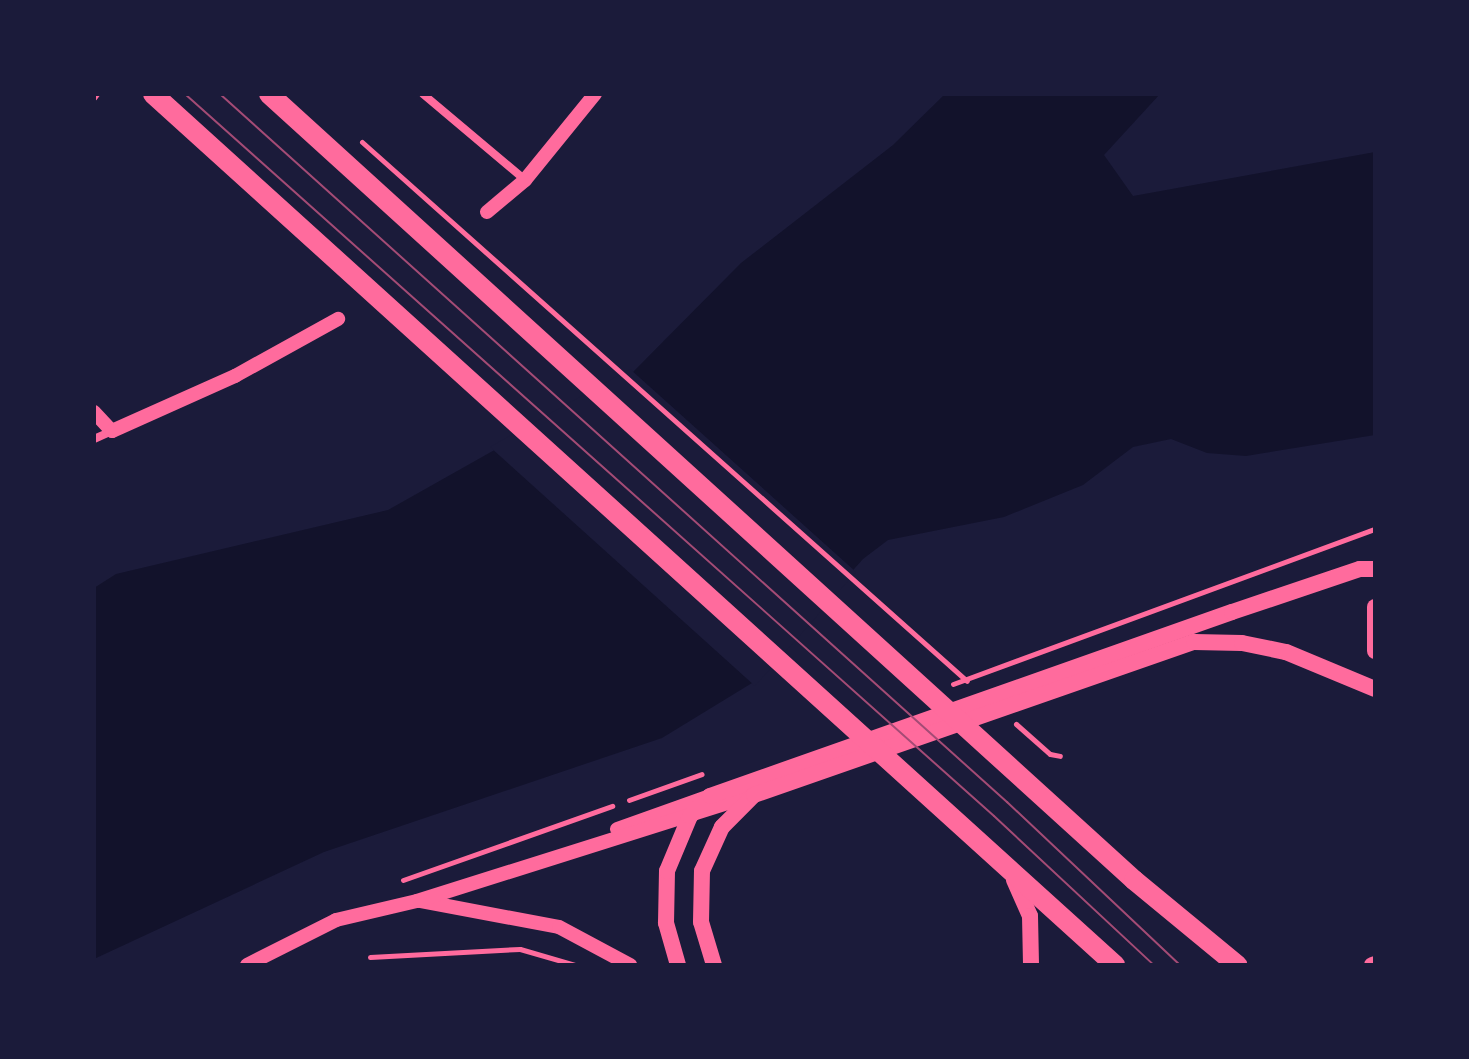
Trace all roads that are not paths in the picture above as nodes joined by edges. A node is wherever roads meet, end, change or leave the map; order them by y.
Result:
1 (153, 94) edge
2 (269, 94) edge
3 (423, 94) edge
4 (595, 94) edge
5 (525, 180) junction
6 (487, 212) dead end
7 (338, 319) dead end
8 (94, 412) edge
9 (112, 431) junction
10 (94, 439) edge
11 (1375, 569) edge
12 (1375, 607) edge
13 (1375, 651) edge
14 (1375, 689) edge
15 (754, 795) junction
16 (710, 796) junction
17 (690, 816) junction
18 (977, 836) junction
19 (1134, 880) junction
20 (417, 901) junction
21 (247, 965) edge
22 (630, 965) edge
23 (678, 965) edge
24 (714, 965) edge
25 (1031, 965) edge
26 (1115, 965) edge
27 (1214, 965) edge
28 (1237, 965) edge

1 - 18 main road
2 - 19 main road
3 - 5 street
4 - 5 street
5 - 6 street
7 - 9 street
8 - 9 street
9 - 10 street
11 - 16 main road
12 - 13 main road
14 - 15 main road
15 - 17 street
15 - 24 main road
16 - 17 main road
16 - 20 street
17 - 20 street
17 - 23 main road
18 - 25 main road
18 - 26 main road
19 - 27 main road
19 - 28 main road
20 - 21 street
20 - 22 street

